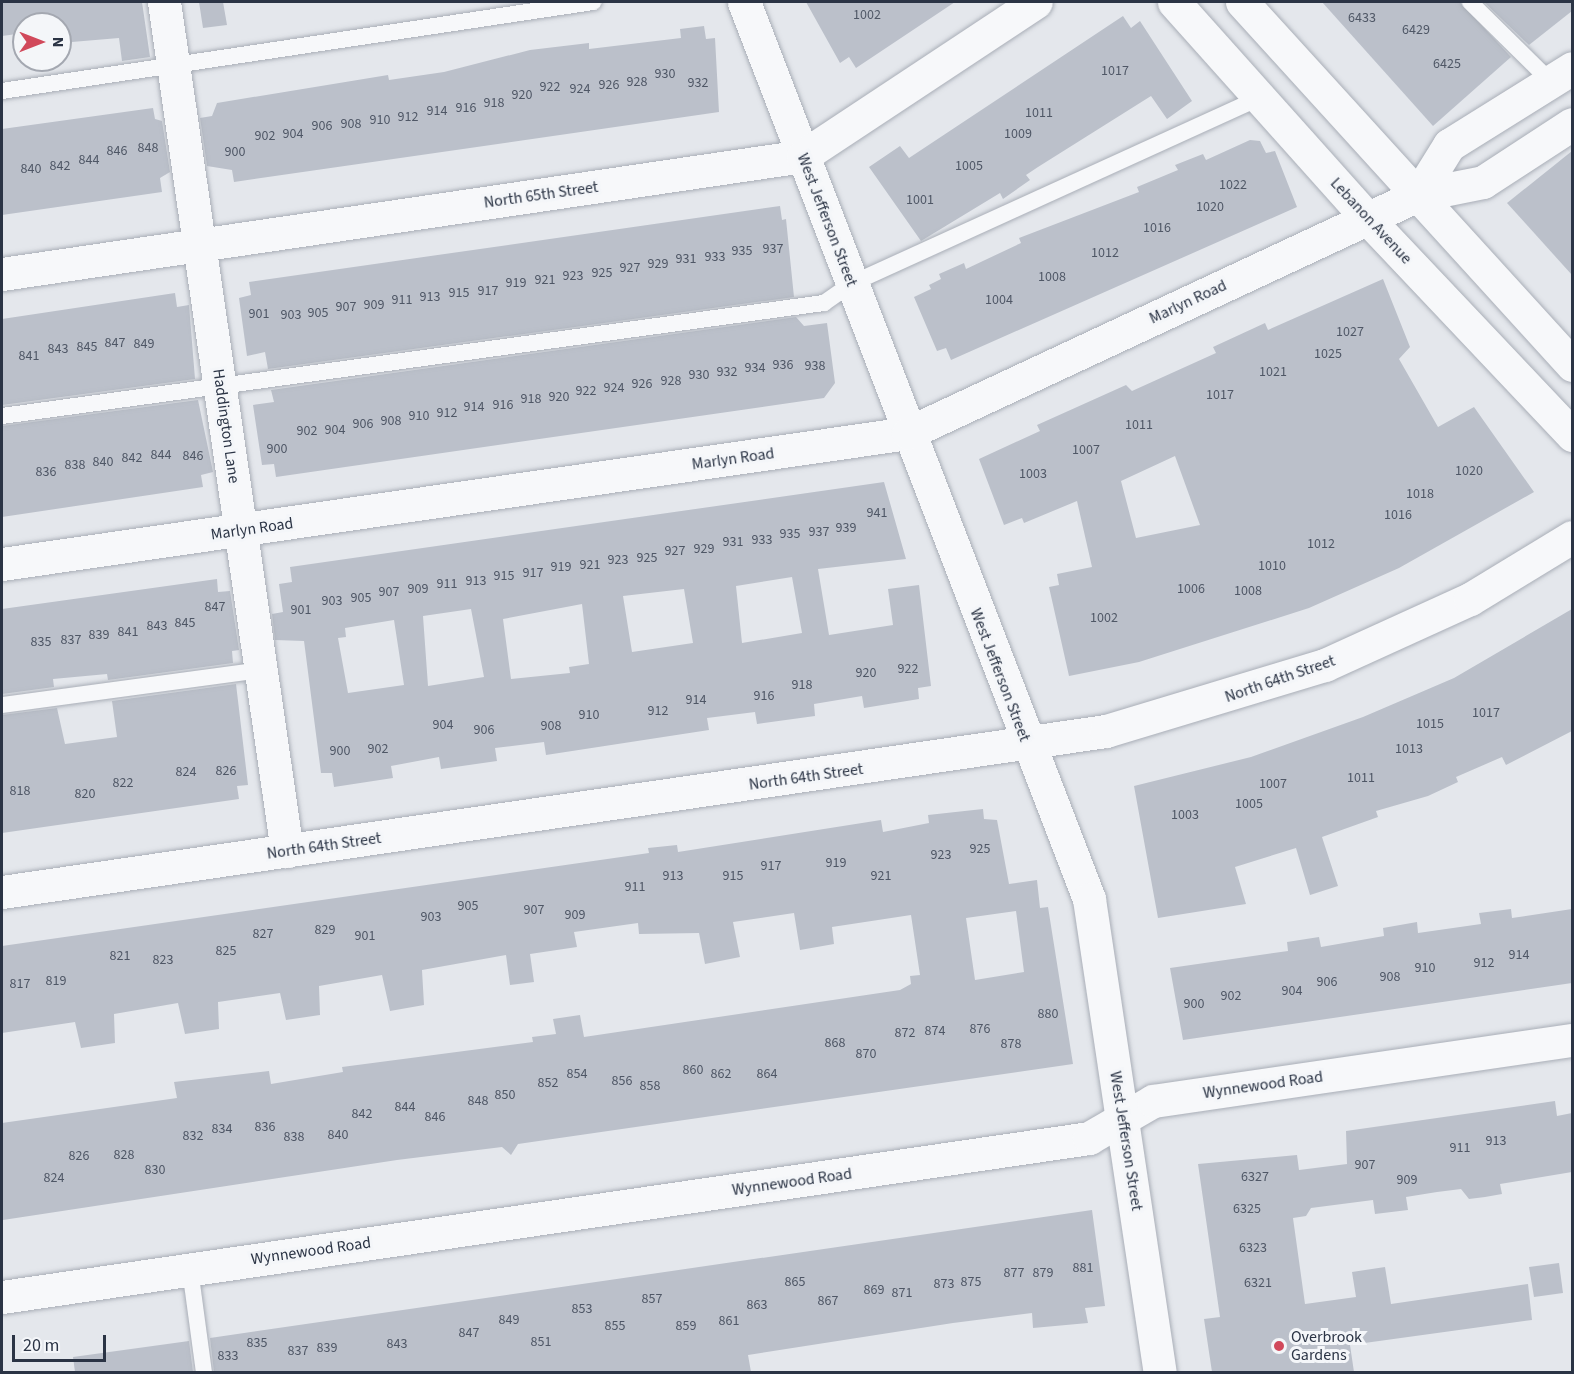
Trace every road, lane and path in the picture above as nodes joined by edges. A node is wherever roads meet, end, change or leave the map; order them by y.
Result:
1 (164, 2) edge
2 (593, 2) edge
3 (744, 2) edge
4 (1036, 2) edge
5 (1174, 2) edge
6 (1242, 2) edge
7 (1470, 2) edge
8 (174, 68) junction
9 (1562, 75) edge
10 (2, 91) edge
11 (1260, 98) junction
12 (1572, 124) edge
13 (803, 156) junction
14 (1418, 195) junction
15 (1367, 218) junction
16 (200, 245) junction
17 (2, 274) edge
18 (851, 284) junction
19 (1572, 365) edge
20 (220, 386) junction
21 (2, 416) edge
22 (908, 433) junction
23 (1572, 435) edge
24 (241, 530) junction
25 (1572, 537) edge
26 (2, 564) edge
27 (262, 670) junction
28 (2, 705) edge
29 (1027, 746) junction
30 (287, 851) junction
31 (2, 892) edge
32 (1572, 1040) edge
33 (1123, 1118) junction
34 (190, 1269) junction
35 (2, 1297) edge
36 (204, 1372) edge
37 (1160, 1372) edge

1 - 8 street, Haddington Lane
2 - 8 lane
3 - 13 street, West Jefferson Street
4 - 13 street, North 65th Street
5 - 11 street, Lebanon Avenue
6 - 14 street
7 - 9 lane
8 - 10 lane
8 - 16 street, Haddington Lane
9 - 14 street
11 - 15 street, Lebanon Avenue
11 - 18 lane
12 - 14 street, Marlyn Road
13 - 16 street, North 65th Street
13 - 18 street, West Jefferson Street
14 - 15 street, Marlyn Road
14 - 19 street
15 - 22 street, Marlyn Road
15 - 23 street, Lebanon Avenue
16 - 17 street, North 65th Street
16 - 20 street, Haddington Lane
18 - 20 lane
18 - 22 street, West Jefferson Street
20 - 21 lane
20 - 24 street, Haddington Lane
22 - 24 street, Marlyn Road
22 - 29 street, West Jefferson Street
24 - 26 street, Marlyn Road
24 - 27 street, Haddington Lane
25 - 29 street, North 64th Street
27 - 28 lane
27 - 30 street, Haddington Lane
29 - 30 street, North 64th Street
29 - 33 street, West Jefferson Street
30 - 31 street, North 64th Street
32 - 33 street, Wynnewood Road
33 - 34 street, Wynnewood Road
33 - 37 street, West Jefferson Street
34 - 35 street, Wynnewood Road
34 - 36 lane

